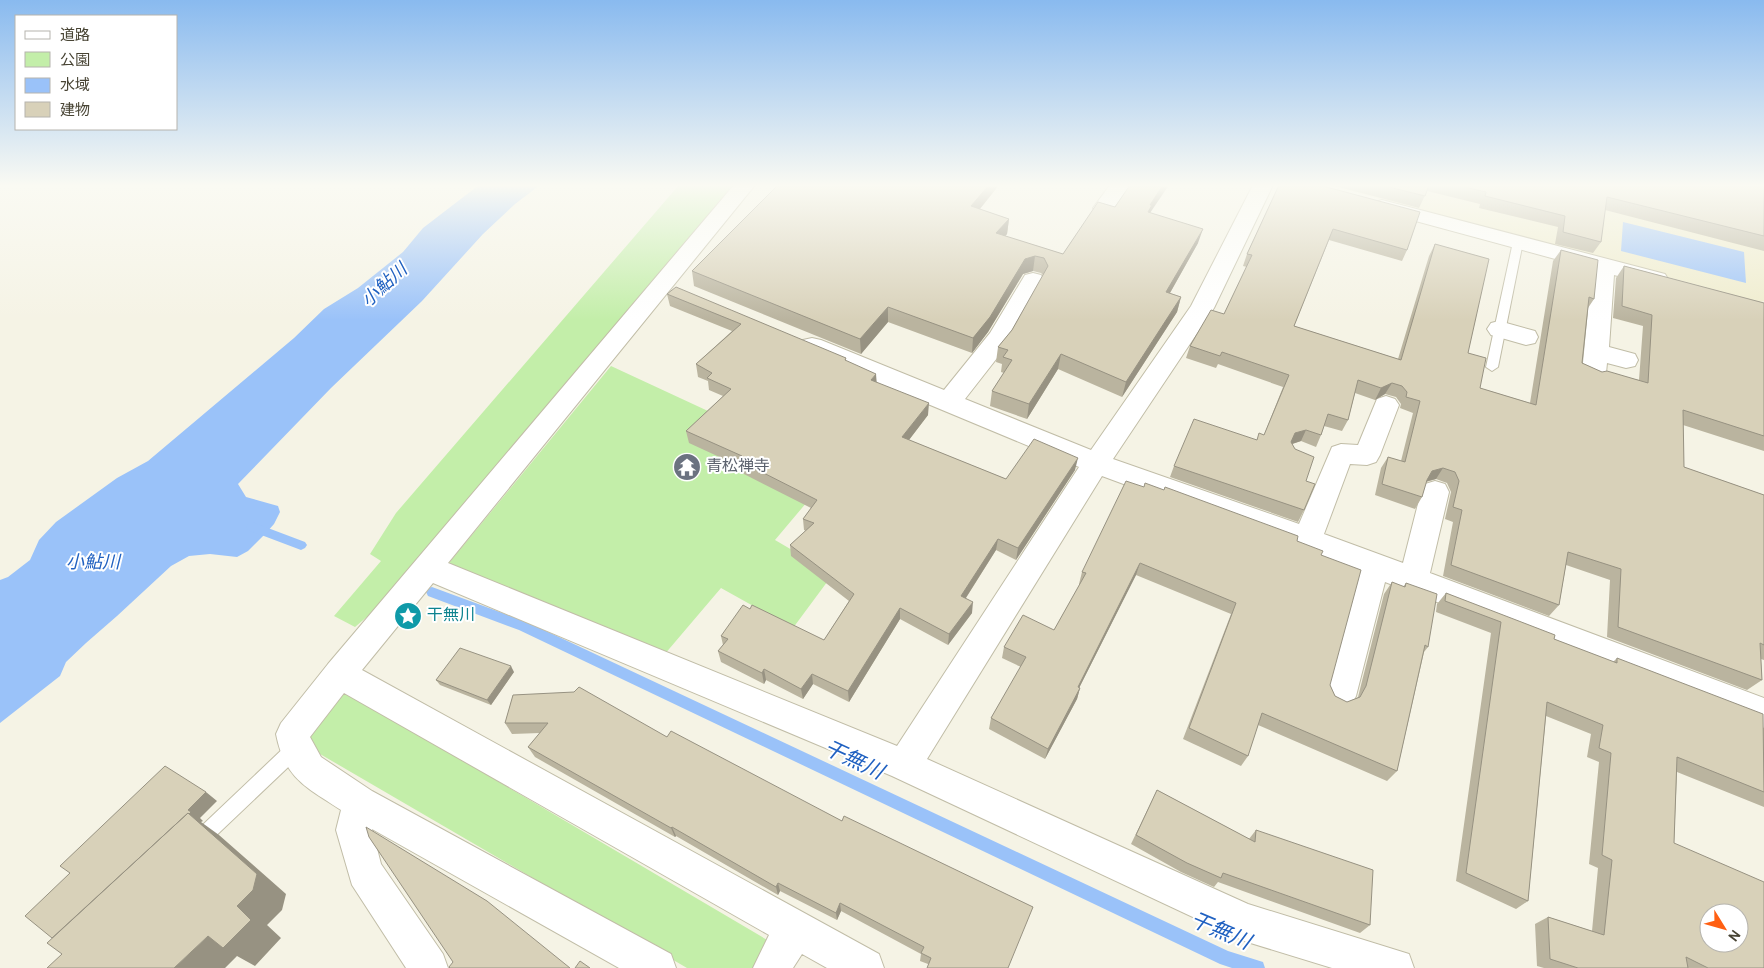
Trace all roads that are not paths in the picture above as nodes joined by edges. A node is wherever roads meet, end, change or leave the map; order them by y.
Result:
1 (712, 230) edge
2 (1241, 230) edge
3 (1473, 230) edge
4 (1518, 242) junction
5 (1604, 265) junction
6 (1679, 285) edge
7 (1020, 288) edge
8 (1500, 329) junction
9 (788, 336) edge
10 (1526, 337) dead end
11 (1626, 360) dead end
12 (1492, 367) dead end
13 (949, 401) junction
14 (1386, 405) dead end
15 (1309, 456) edge
16 (1096, 463) junction
17 (1336, 466) junction
18 (1435, 492) dead end
19 (1307, 540) junction
20 (1374, 566) junction
21 (428, 568) junction
22 (1413, 580) junction
23 (339, 674) junction
24 (1340, 696) edge
25 (1764, 713) edge
26 (296, 748) junction
27 (904, 765) junction
28 (360, 802) junction
29 (186, 852) edge
30 (795, 928) junction
31 (429, 968) edge
32 (657, 968) edge
33 (772, 968) edge
34 (865, 968) edge
35 (1395, 968) edge

1 - 21 street
2 - 16 street
3 - 4 street
4 - 5 street
4 - 8 lane
5 - 6 street
5 - 11 street
7 - 13 street
8 - 10 street
8 - 12 lane
9 - 13 street
13 - 16 street
14 - 17 street
15 - 17 street
16 - 19 street
16 - 27 street
17 - 19 street
18 - 22 street
19 - 20 street
20 - 22 street
20 - 24 street
21 - 23 street
21 - 27 street
22 - 25 street
23 - 26 street
23 - 30 street
26 - 28 street
26 - 29 lane
27 - 35 street
28 - 31 street
28 - 32 street
30 - 33 street
30 - 34 street

